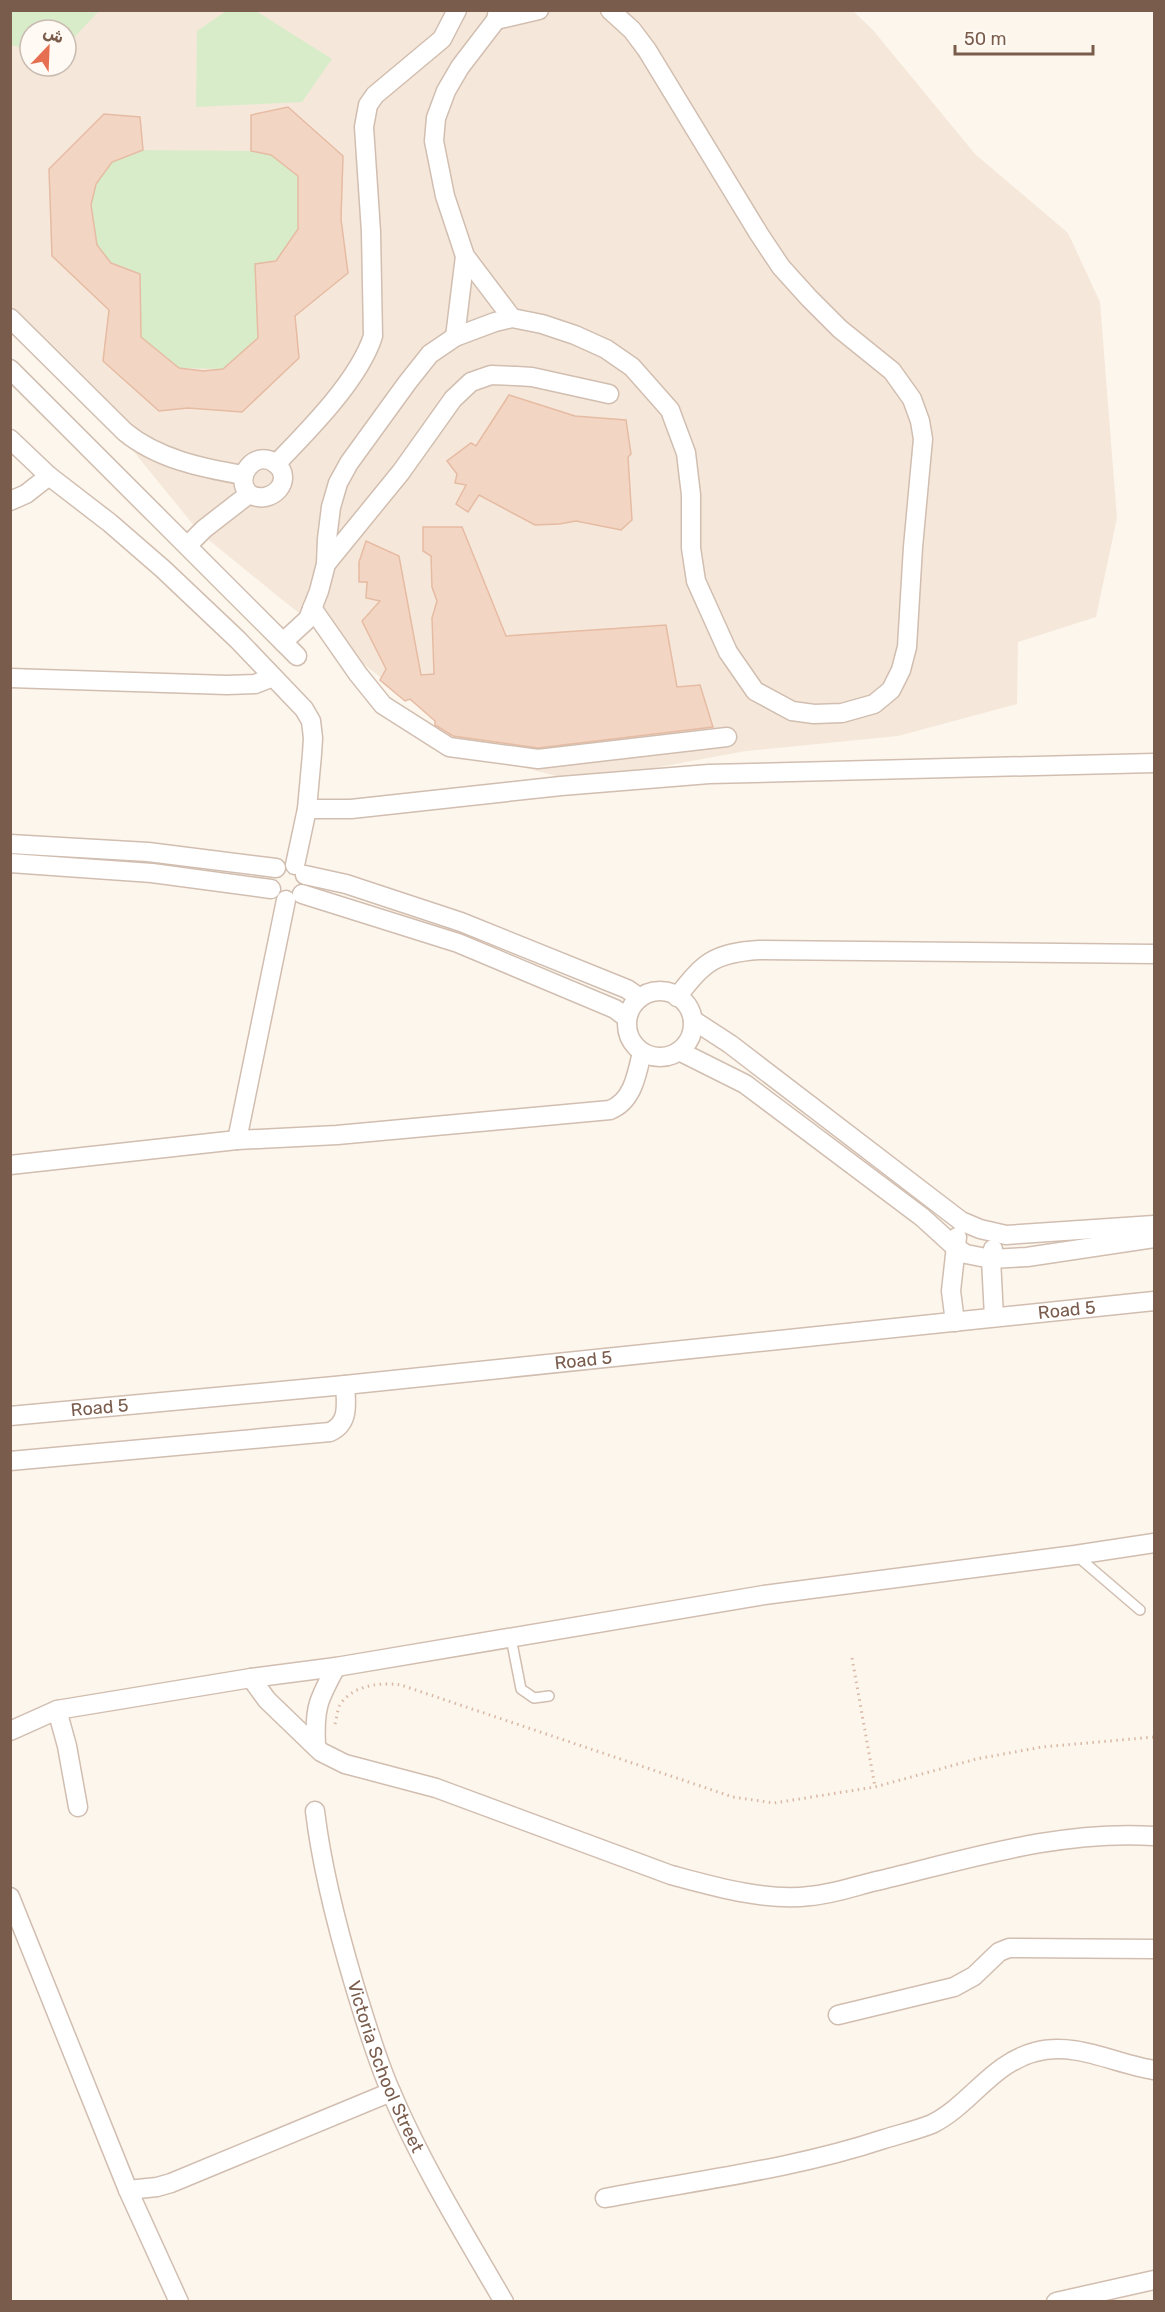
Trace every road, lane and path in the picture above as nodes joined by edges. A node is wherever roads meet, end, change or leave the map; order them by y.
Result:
1 (458, 10) edge
2 (539, 10) edge
3 (610, 10) edge
4 (497, 15) edge
5 (465, 256) junction
6 (10, 318) edge
7 (513, 318) junction
8 (455, 337) junction
9 (10, 369) edge
10 (609, 394) dead end
11 (10, 440) edge
12 (276, 464) junction
13 (49, 476) junction
14 (243, 476) junction
15 (249, 494) junction
16 (10, 501) edge
17 (188, 545) junction
18 (327, 564) junction
19 (312, 608) junction
20 (283, 642) junction
21 (297, 656) dead end
22 (273, 676) junction
23 (10, 678) edge
24 (727, 737) dead end
25 (1155, 763) edge
26 (307, 809) junction
27 (13, 844) edge
28 (13, 863) edge
29 (276, 868) junction
30 (300, 870) junction
31 (286, 894) junction
32 (1155, 954) edge
33 (677, 997) junction
34 (640, 998) junction
35 (627, 1018) junction
36 (693, 1020) junction
37 (679, 1051) junction
38 (642, 1052) junction
39 (237, 1140) junction
40 (10, 1165) edge
41 (961, 1221) junction
42 (1155, 1225) edge
43 (998, 1233) junction
44 (1155, 1238) edge
45 (955, 1246) junction
46 (991, 1259) junction
47 (1155, 1301) edge
48 (994, 1317) junction
49 (954, 1322) junction
50 (345, 1384) junction
51 (10, 1416) edge
52 (10, 1461) edge
53 (1155, 1543) edge
54 (1075, 1555) junction
55 (1140, 1610) dead end
56 (511, 1638) junction
57 (852, 1658) dead end
58 (336, 1667) junction
59 (251, 1678) junction
60 (549, 1696) dead end
61 (57, 1710) junction
62 (335, 1725) dead end
63 (10, 1731) edge
64 (1155, 1737) edge
65 (316, 1746) junction
66 (875, 1787) junction
67 (78, 1808) dead end
68 (315, 1810) dead end
69 (1155, 1836) edge
70 (10, 1898) edge
71 (1155, 1949) edge
72 (838, 2016) dead end
73 (1155, 2070) edge
74 (391, 2092) junction
75 (128, 2190) junction
76 (605, 2198) dead end
77 (1155, 2280) edge
78 (179, 2301) edge
79 (504, 2301) edge
80 (1056, 2301) edge

1 - 12 street
2 - 4 street
3 - 7 street
4 - 5 street
5 - 7 street
5 - 8 street
6 - 14 street
7 - 8 street
8 - 18 street
9 - 17 street
10 - 18 street
11 - 13 street
12 - 14 street
12 - 15 street
13 - 16 street
13 - 22 street
14 - 15 street
15 - 17 street
17 - 20 street
18 - 19 street
19 - 20 street
19 - 24 street
20 - 21 street
22 - 23 street
22 - 26 street
25 - 26 street
26 - 30 street
27 - 28 street
27 - 29 street
28 - 31 street
29 - 30 street
29 - 31 street
30 - 31 street
30 - 34 street
31 - 35 street
31 - 39 street
32 - 33 street
33 - 34 street
33 - 36 street
34 - 35 street
35 - 38 street
36 - 37 street
36 - 41 street
37 - 38 street
37 - 45 street
38 - 39 street
39 - 40 street
41 - 43 street
41 - 45 street
42 - 43 street
43 - 46 street
44 - 46 street
45 - 46 street
45 - 49 street
46 - 48 street
47 - 48 street, Road 5
48 - 49 street, Road 5
49 - 50 street, Road 5
50 - 51 street, Road 5
50 - 52 street
53 - 54 street
54 - 55 lane
54 - 56 street
56 - 58 street
56 - 60 lane
57 - 66 path
58 - 59 street
58 - 65 street
59 - 61 street
59 - 65 street
61 - 63 street
61 - 67 street
62 - 66 path
64 - 66 path
65 - 69 street
68 - 74 street, Victoria School Street
70 - 75 street
71 - 72 street
73 - 76 street
74 - 75 street
74 - 79 street, Victoria School Street
75 - 78 street
77 - 80 street

